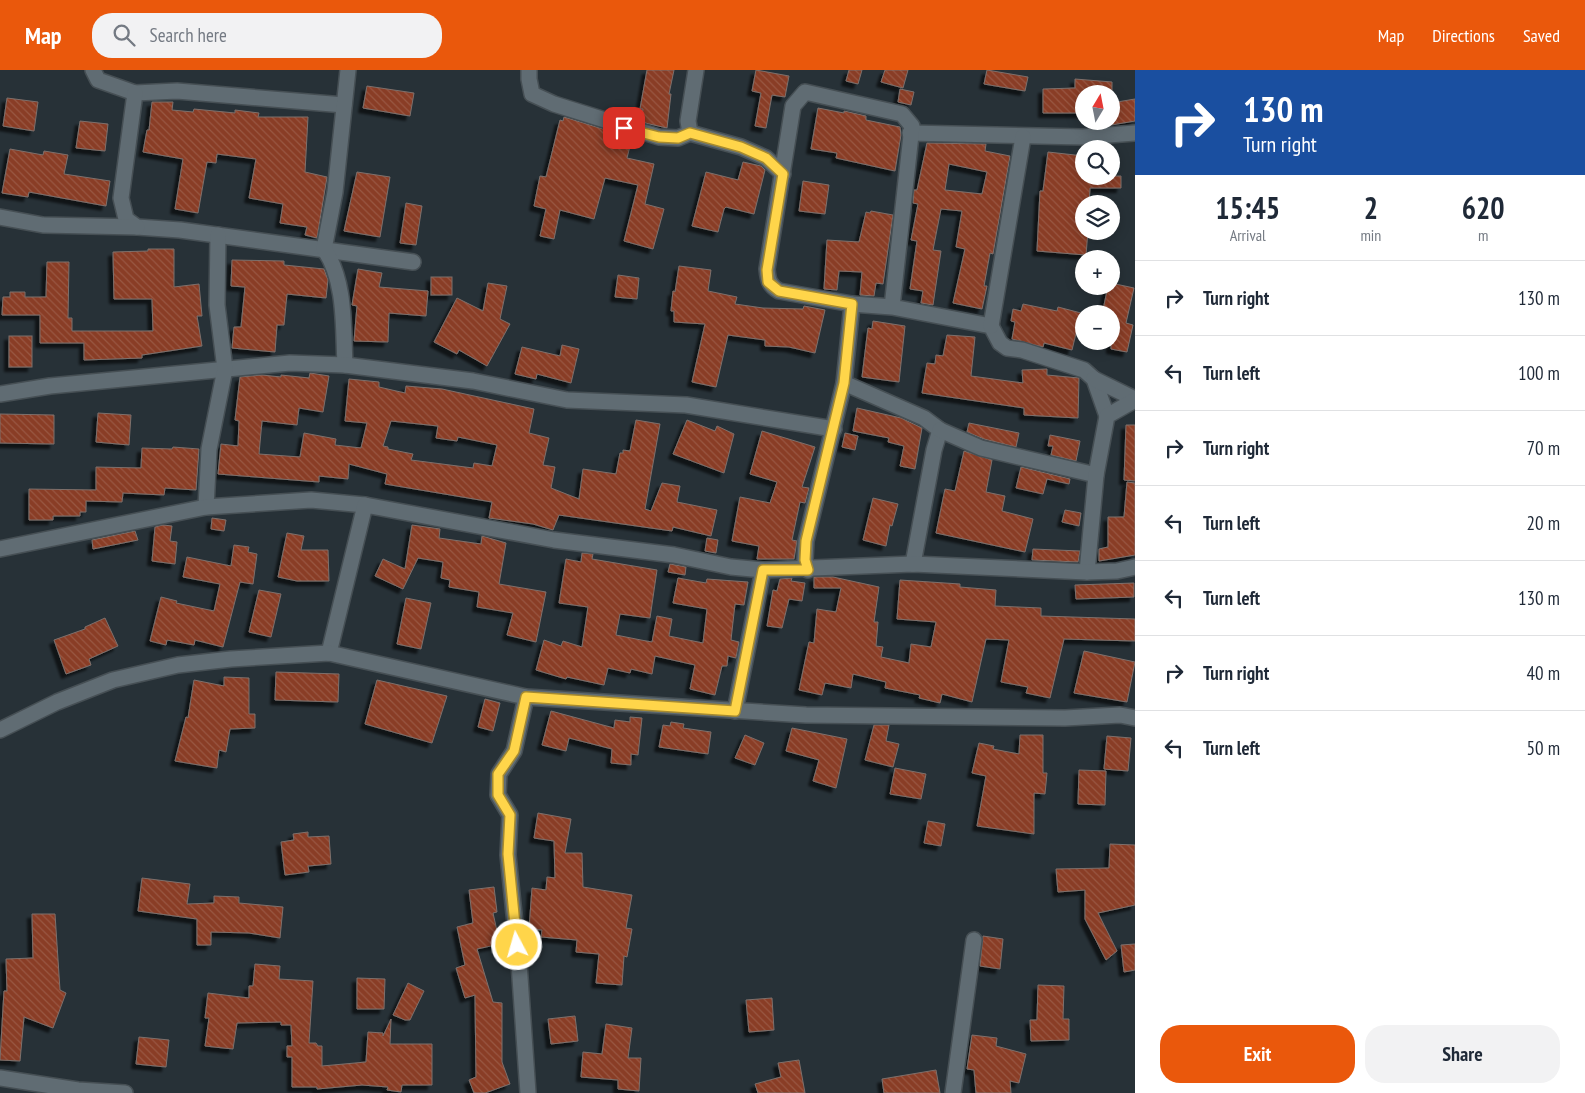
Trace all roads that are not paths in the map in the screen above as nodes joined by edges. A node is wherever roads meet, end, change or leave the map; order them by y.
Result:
1 (93, 70) edge
2 (348, 70) edge
3 (529, 70) edge
4 (696, 70) edge
5 (135, 93) junction
6 (344, 105) junction
7 (690, 133) junction
8 (910, 133) junction
9 (1135, 133) edge
10 (1023, 137) junction
11 (783, 174) junction
12 (0, 216) edge
13 (137, 227) junction
14 (218, 235) junction
15 (324, 249) junction
16 (413, 262) dead end
17 (852, 304) junction
18 (892, 307) junction
19 (991, 326) junction
20 (345, 365) junction
21 (226, 369) junction
22 (1094, 379) junction
23 (844, 383) junction
24 (0, 394) edge
25 (1135, 399) edge
26 (1108, 416) junction
27 (834, 429) junction
28 (940, 430) junction
29 (1096, 475) junction
30 (365, 505) junction
31 (206, 507) junction
32 (0, 549) edge
33 (913, 564) junction
34 (1135, 567) edge
35 (763, 570) junction
36 (808, 570) junction
37 (1087, 572) junction
38 (329, 653) junction
39 (526, 697) junction
40 (735, 711) junction
41 (1135, 718) edge
42 (0, 730) edge
43 (974, 940) dead end
44 (0, 1078) edge
45 (125, 1093) edge
46 (528, 1093) edge
47 (953, 1093) edge

1 - 5 street
2 - 6 street
3 - 7 street
4 - 7 street
5 - 6 street
5 - 13 street
6 - 15 street
7 - 11 street
8 - 10 street
8 - 11 street
8 - 18 street
9 - 10 street
10 - 19 street
11 - 17 street
12 - 13 street
13 - 14 street
14 - 15 street
14 - 21 street
15 - 16 street
15 - 20 street
17 - 18 street
17 - 23 street
18 - 19 street
19 - 22 street
20 - 21 street
20 - 27 street
21 - 24 street
21 - 31 street
22 - 25 street
22 - 26 street
23 - 27 street
23 - 28 street
25 - 26 street
26 - 29 street
27 - 36 street
28 - 29 street
28 - 33 street
29 - 37 street
30 - 31 street
30 - 35 street
30 - 38 street
31 - 32 street
33 - 36 street
33 - 37 street
34 - 37 street
35 - 36 street
35 - 40 street
38 - 39 street
38 - 42 street
39 - 40 street
39 - 46 street
40 - 41 street
43 - 47 street
44 - 45 street

